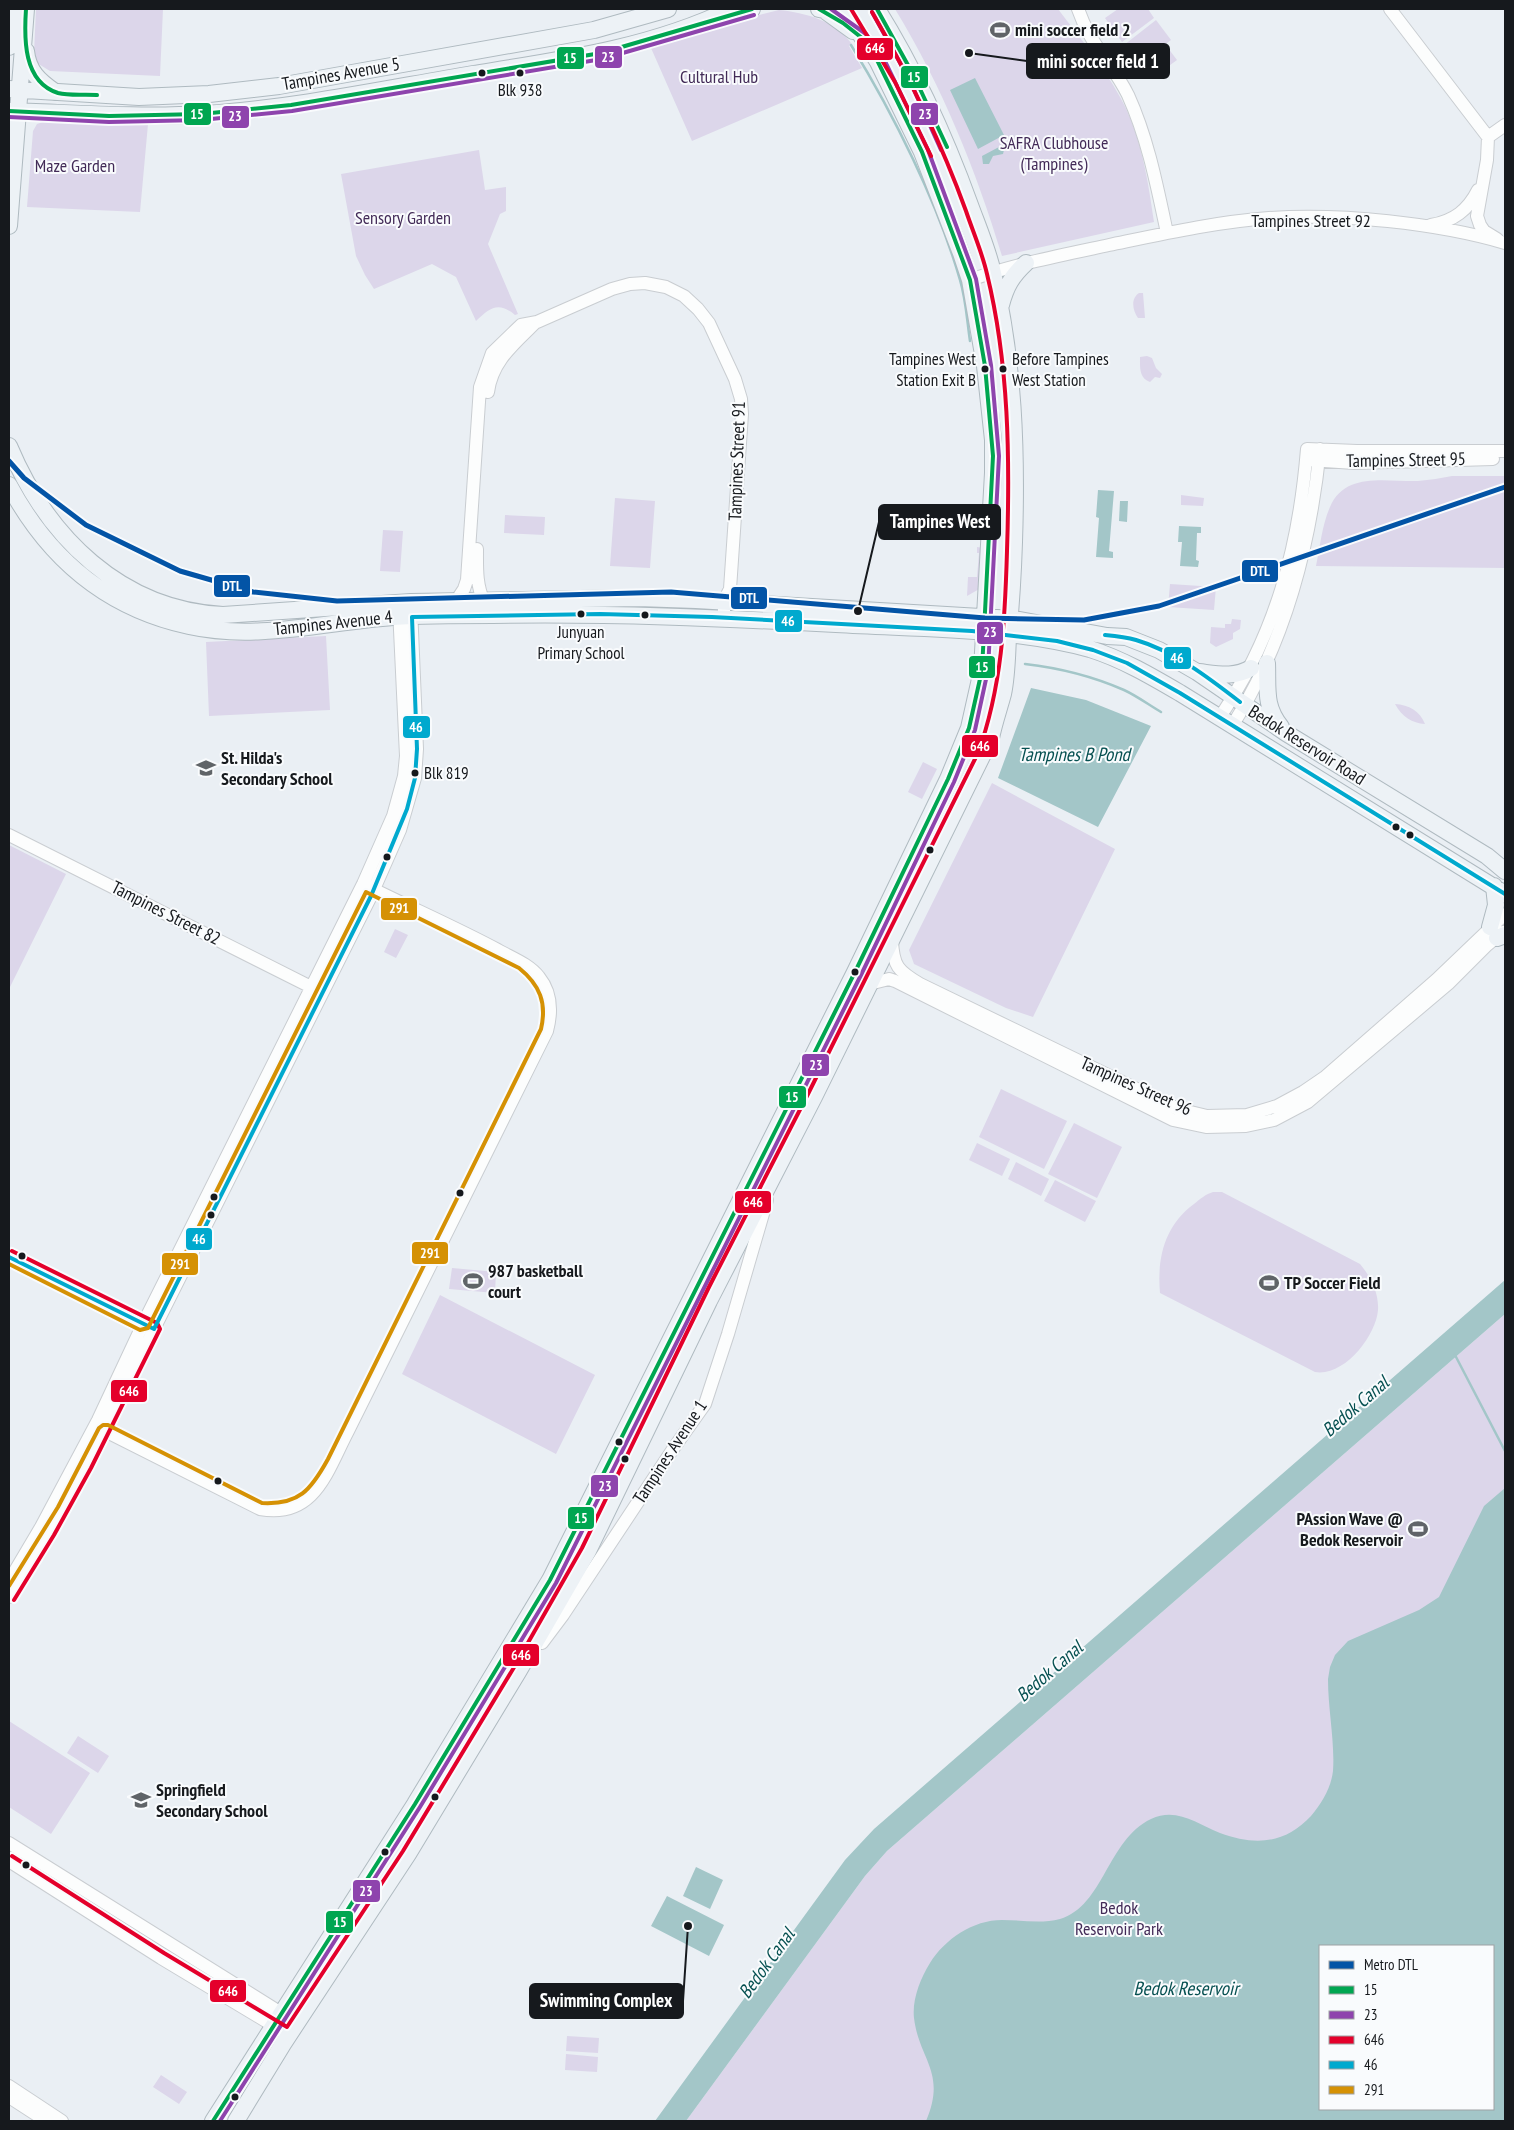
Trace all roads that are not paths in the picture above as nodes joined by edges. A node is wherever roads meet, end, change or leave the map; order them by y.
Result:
1 (12, 9) edge
2 (26, 9) edge
3 (668, 9) edge
4 (731, 9) edge
5 (752, 9) edge
6 (819, 9) edge
7 (844, 9) edge
8 (877, 9) edge
9 (1078, 9) edge
10 (1390, 9) edge
11 (707, 21) junction
12 (24, 34) junction
13 (862, 38) junction
14 (9, 46) edge
15 (14, 90) edge
16 (55, 92) junction
17 (13, 111) edge
18 (53, 113) junction
19 (1505, 124) edge
20 (1488, 137) junction
21 (14, 150) junction
22 (1483, 180) junction
23 (9, 226) edge
24 (1426, 226) junction
25 (1167, 233) junction
26 (1503, 242) edge
27 (1026, 263) junction
28 (993, 272) junction
29 (970, 280) junction
30 (1001, 309) junction
31 (537, 322) junction
32 (9, 446) edge
33 (1505, 450) edge
34 (1313, 454) junction
35 (1505, 459) edge
36 (9, 485) edge
37 (987, 585) junction
38 (1012, 592) junction
39 (730, 597) junction
40 (456, 601) junction
41 (484, 602) junction
42 (405, 610) junction
43 (951, 614) junction
44 (730, 618) junction
45 (1037, 622) junction
46 (984, 624) junction
47 (1009, 627) junction
48 (1267, 663) junction
49 (1251, 668) junction
50 (1197, 672) junction
51 (1239, 702) junction
52 (1226, 721) junction
53 (1286, 732) junction
54 (938, 800) junction
55 (956, 810) junction
56 (9, 835) edge
57 (1486, 856) junction
58 (1505, 860) edge
59 (1505, 871) edge
60 (367, 890) junction
61 (1500, 890) edge
62 (1505, 914) edge
63 (1499, 933) edge
64 (892, 937) junction
65 (869, 984) junction
66 (316, 990) junction
67 (842, 994) junction
68 (861, 1002) junction
69 (793, 1136) junction
70 (768, 1145) junction
71 (774, 1175) junction
72 (9, 1257) edge
73 (149, 1326) junction
74 (101, 1426) junction
75 (550, 1580) junction
76 (9, 1581) edge
77 (567, 1587) junction
78 (9, 1597) edge
79 (518, 1672) junction
80 (390, 1843) junction
81 (9, 1844) edge
82 (408, 1854) junction
83 (9, 1860) edge
84 (169, 1945) junction
85 (161, 1958) junction
86 (277, 2020) junction
87 (293, 2029) junction
88 (239, 2081) junction
89 (9, 2086) edge
90 (255, 2091) junction
91 (9, 2097) edge
92 (46, 2121) edge
93 (62, 2121) edge
94 (213, 2121) edge
95 (236, 2121) edge

1 - 14 main road
2 - 12 main road
3 - 16 main road, Tampines Avenue 5
4 - 11 main road, Tampines Avenue 5
5 - 11 main road
6 - 13 main road
7 - 13 main road
8 - 28 main road, Tampines Avenue 1
9 - 25 street
10 - 20 street
11 - 18 main road, Tampines Avenue 5
12 - 15 main road
12 - 16 main road
13 - 29 main road
15 - 16 main road, Tampines Avenue 5
15 - 17 main road
17 - 18 main road, Tampines Avenue 5
17 - 21 main road
18 - 21 main road
19 - 20 street
20 - 22 street, Tampines Street 92
21 - 23 main road
22 - 24 street, Tampines Street 92
22 - 26 street, Tampines Street 92
24 - 25 street, Tampines Street 92
24 - 26 street, Tampines Street 92
25 - 27 street, Tampines Street 92
27 - 28 street, Tampines Street 92
27 - 30 main road
28 - 29 street, Tampines Street 92
28 - 30 main road, Tampines Avenue 1
29 - 37 main road
30 - 38 main road, Tampines Avenue 1
31 - 39 street, Tampines Street 91
31 - 40 street, Tampines Street 91
31 - 41 street, Tampines Street 91
32 - 42 main road, Tampines Avenue 4
33 - 34 street, Tampines Street 95
34 - 35 street, Tampines Street 95
34 - 48 street
34 - 49 street
36 - 42 main road, Tampines Avenue 4
37 - 43 main road
37 - 46 main road
38 - 45 main road
38 - 47 main road, Tampines Avenue 1
39 - 41 main road, Tampines Avenue 4
39 - 43 main road, Tampines Avenue 4
39 - 44 street, Tampines Street 91
40 - 41 main road, Tampines Avenue 4
40 - 42 main road, Tampines Avenue 4
42 - 44 main road, Tampines Avenue 4
42 - 60 street
43 - 46 main road, Tampines Avenue 4
44 - 46 main road, Tampines Avenue 4
45 - 47 main road, Bedok Reservoir Road
45 - 50 main road, Bedok Reservoir Road
46 - 47 main road, Bedok Reservoir Road
46 - 54 main road
47 - 52 main road, Bedok Reservoir Road
47 - 55 main road, Tampines Avenue 1
48 - 51 street
48 - 53 main road
49 - 50 main road
49 - 51 street
50 - 51 main road, Bedok Reservoir Road
51 - 52 street
51 - 53 main road, Bedok Reservoir Road
52 - 61 main road, Bedok Reservoir Road
53 - 57 main road, Bedok Reservoir Road
54 - 55 main road
54 - 67 main road
55 - 64 main road, Tampines Avenue 1
56 - 66 street, Tampines Street 82
57 - 58 main road
57 - 59 main road, Bedok Reservoir Road
60 - 66 street
60 - 74 street
61 - 63 main road
62 - 63 street, Tampines Street 96
63 - 64 street, Tampines Street 96
63 - 65 street, Tampines Street 96
64 - 65 main road, Tampines Avenue 1
65 - 68 main road, Tampines Avenue 1
66 - 73 street
67 - 68 main road
67 - 70 main road
68 - 69 main road, Tampines Avenue 1
69 - 70 main road
69 - 71 main road, Tampines Avenue 1
70 - 75 main road
71 - 77 main road, Tampines Avenue 1
71 - 79 street, Tampines Avenue 1
72 - 73 street
73 - 74 street
74 - 76 street
74 - 78 street
75 - 77 main road
75 - 80 main road
77 - 79 main road, Tampines Avenue 1
79 - 82 main road, Tampines Avenue 1
80 - 82 main road
80 - 86 main road
81 - 84 street
82 - 87 main road, Tampines Avenue 1
83 - 85 street
84 - 85 street
84 - 86 street
85 - 86 street
86 - 87 street
86 - 88 main road
87 - 90 main road, Tampines Avenue 1
88 - 90 main road
88 - 94 main road
89 - 93 street
90 - 95 main road, Tampines Avenue 1
91 - 92 street

